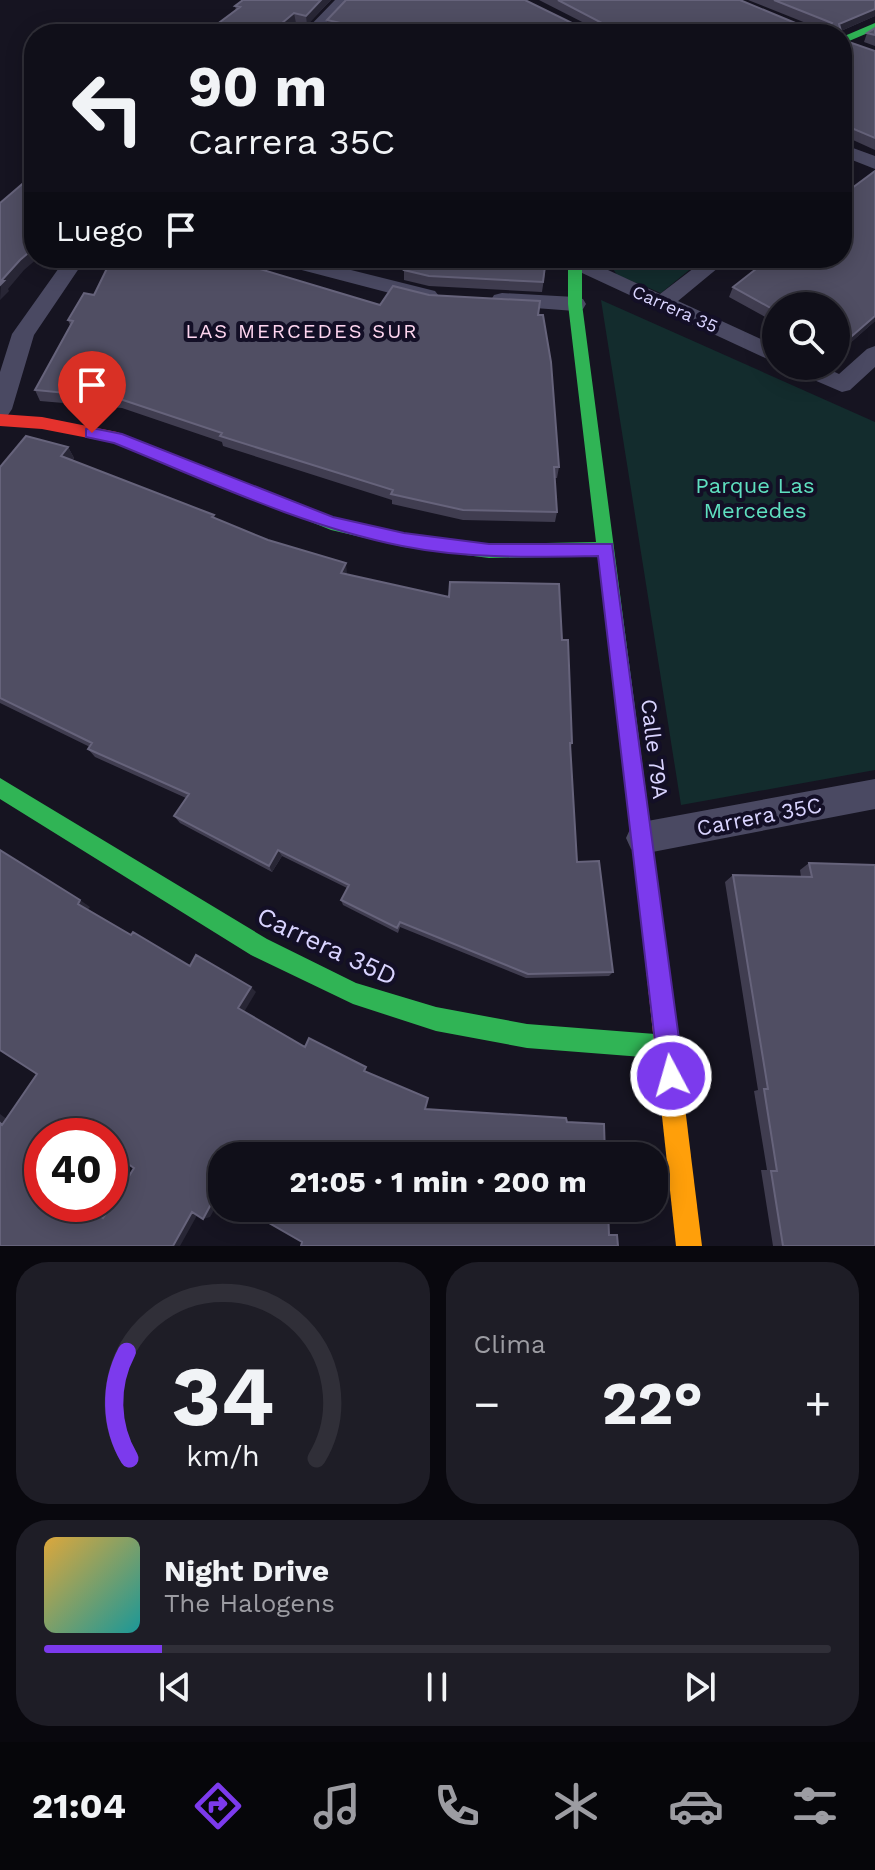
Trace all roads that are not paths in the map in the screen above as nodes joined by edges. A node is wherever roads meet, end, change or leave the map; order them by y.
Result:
1 (344, 0) edge
2 (320, 24) edge
3 (875, 26) edge
4 (852, 37) edge
5 (852, 45) edge
6 (865, 50) edge
7 (852, 157) edge
8 (875, 163) edge
9 (69, 268) edge
10 (318, 268) edge
11 (574, 268) edge
12 (590, 268) edge
13 (707, 268) edge
14 (444, 297) edge
15 (487, 299) edge
16 (662, 303) junction
17 (575, 304) junction
18 (762, 349) edge
19 (875, 354) edge
20 (850, 377) edge
21 (0, 409) edge
22 (0, 420) edge
23 (606, 549) junction
24 (0, 788) edge
25 (875, 794) edge
26 (642, 838) junction
27 (668, 1047) junction
28 (689, 1246) edge

1 - 2 street
3 - 4 street
5 - 6 street
7 - 8 street
9 - 21 street
10 - 14 street
11 - 17 street, Calle 79A
12 - 16 street, Carrera 35
13 - 16 street
15 - 17 street
16 - 18 street, Carrera 35
17 - 23 street, Calle 79A
19 - 20 street
22 - 23 street
23 - 26 street, Calle 79A
24 - 27 street, Carrera 35D
25 - 26 street, Carrera 35C
26 - 27 street, Calle 79A
27 - 28 street, Calle 79A

